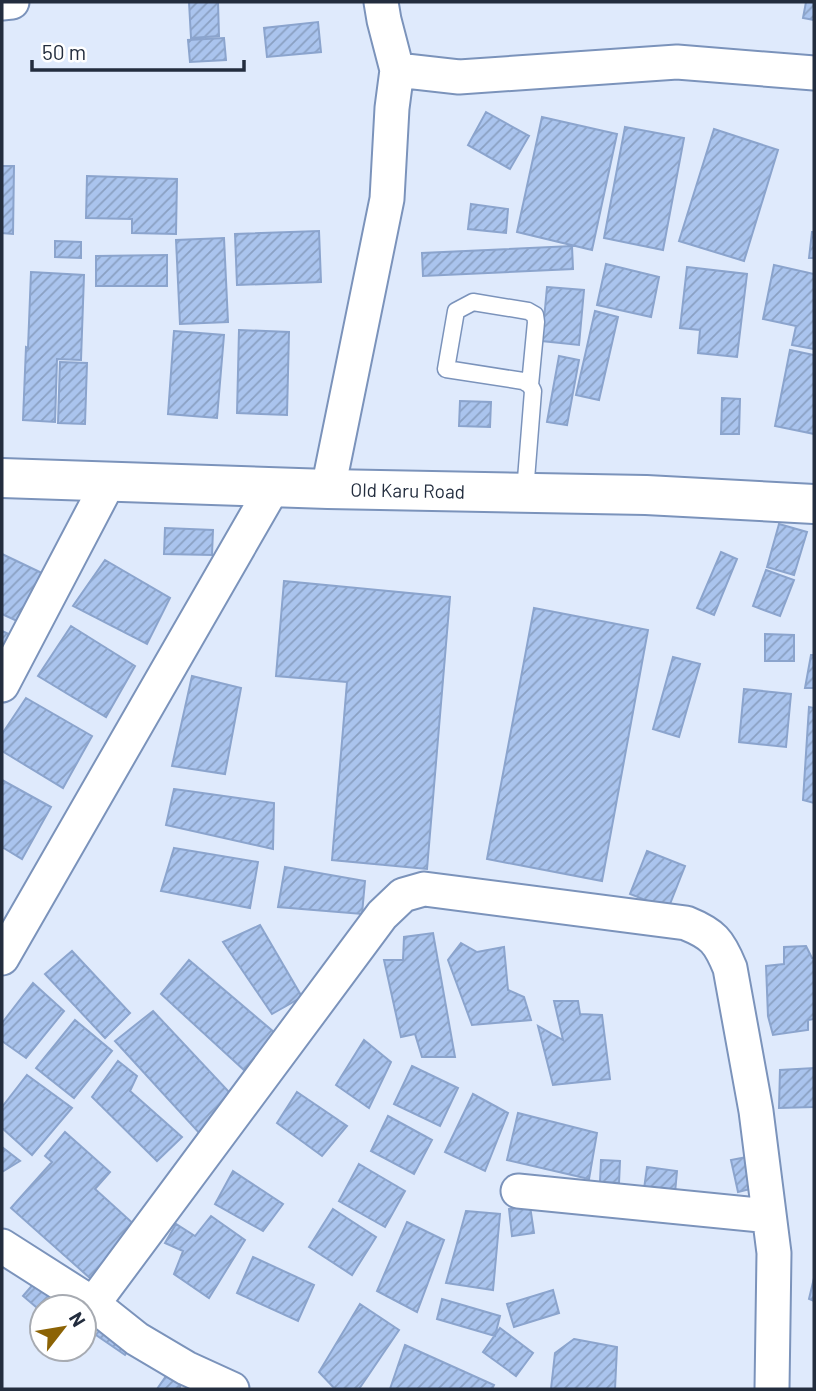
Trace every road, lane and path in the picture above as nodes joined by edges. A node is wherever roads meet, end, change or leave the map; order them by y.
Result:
1 (12, 2) edge
2 (381, 2) edge
3 (2, 3) edge
4 (397, 70) junction
5 (814, 73) edge
6 (530, 385) junction
7 (2, 478) edge
8 (109, 481) junction
9 (273, 487) junction
10 (328, 489) junction
11 (525, 493) junction
12 (814, 504) edge
13 (2, 685) edge
14 (2, 958) edge
15 (518, 1191) dead end
16 (769, 1216) junction
17 (2, 1246) edge
18 (76, 1293) edge
19 (98, 1297) edge
20 (98, 1308) edge
21 (232, 1389) edge
22 (772, 1389) edge

1 - 3 street
2 - 4 street
4 - 5 street
4 - 10 street
6 - 6 lane
6 - 11 lane
7 - 8 main road, Old Karu Road
8 - 9 main road, Old Karu Road
8 - 13 street
9 - 10 main road, Old Karu Road
9 - 14 street
10 - 11 main road, Old Karu Road
11 - 12 main road, Old Karu Road
15 - 16 street
16 - 19 street
16 - 22 street
17 - 18 street
20 - 21 street

